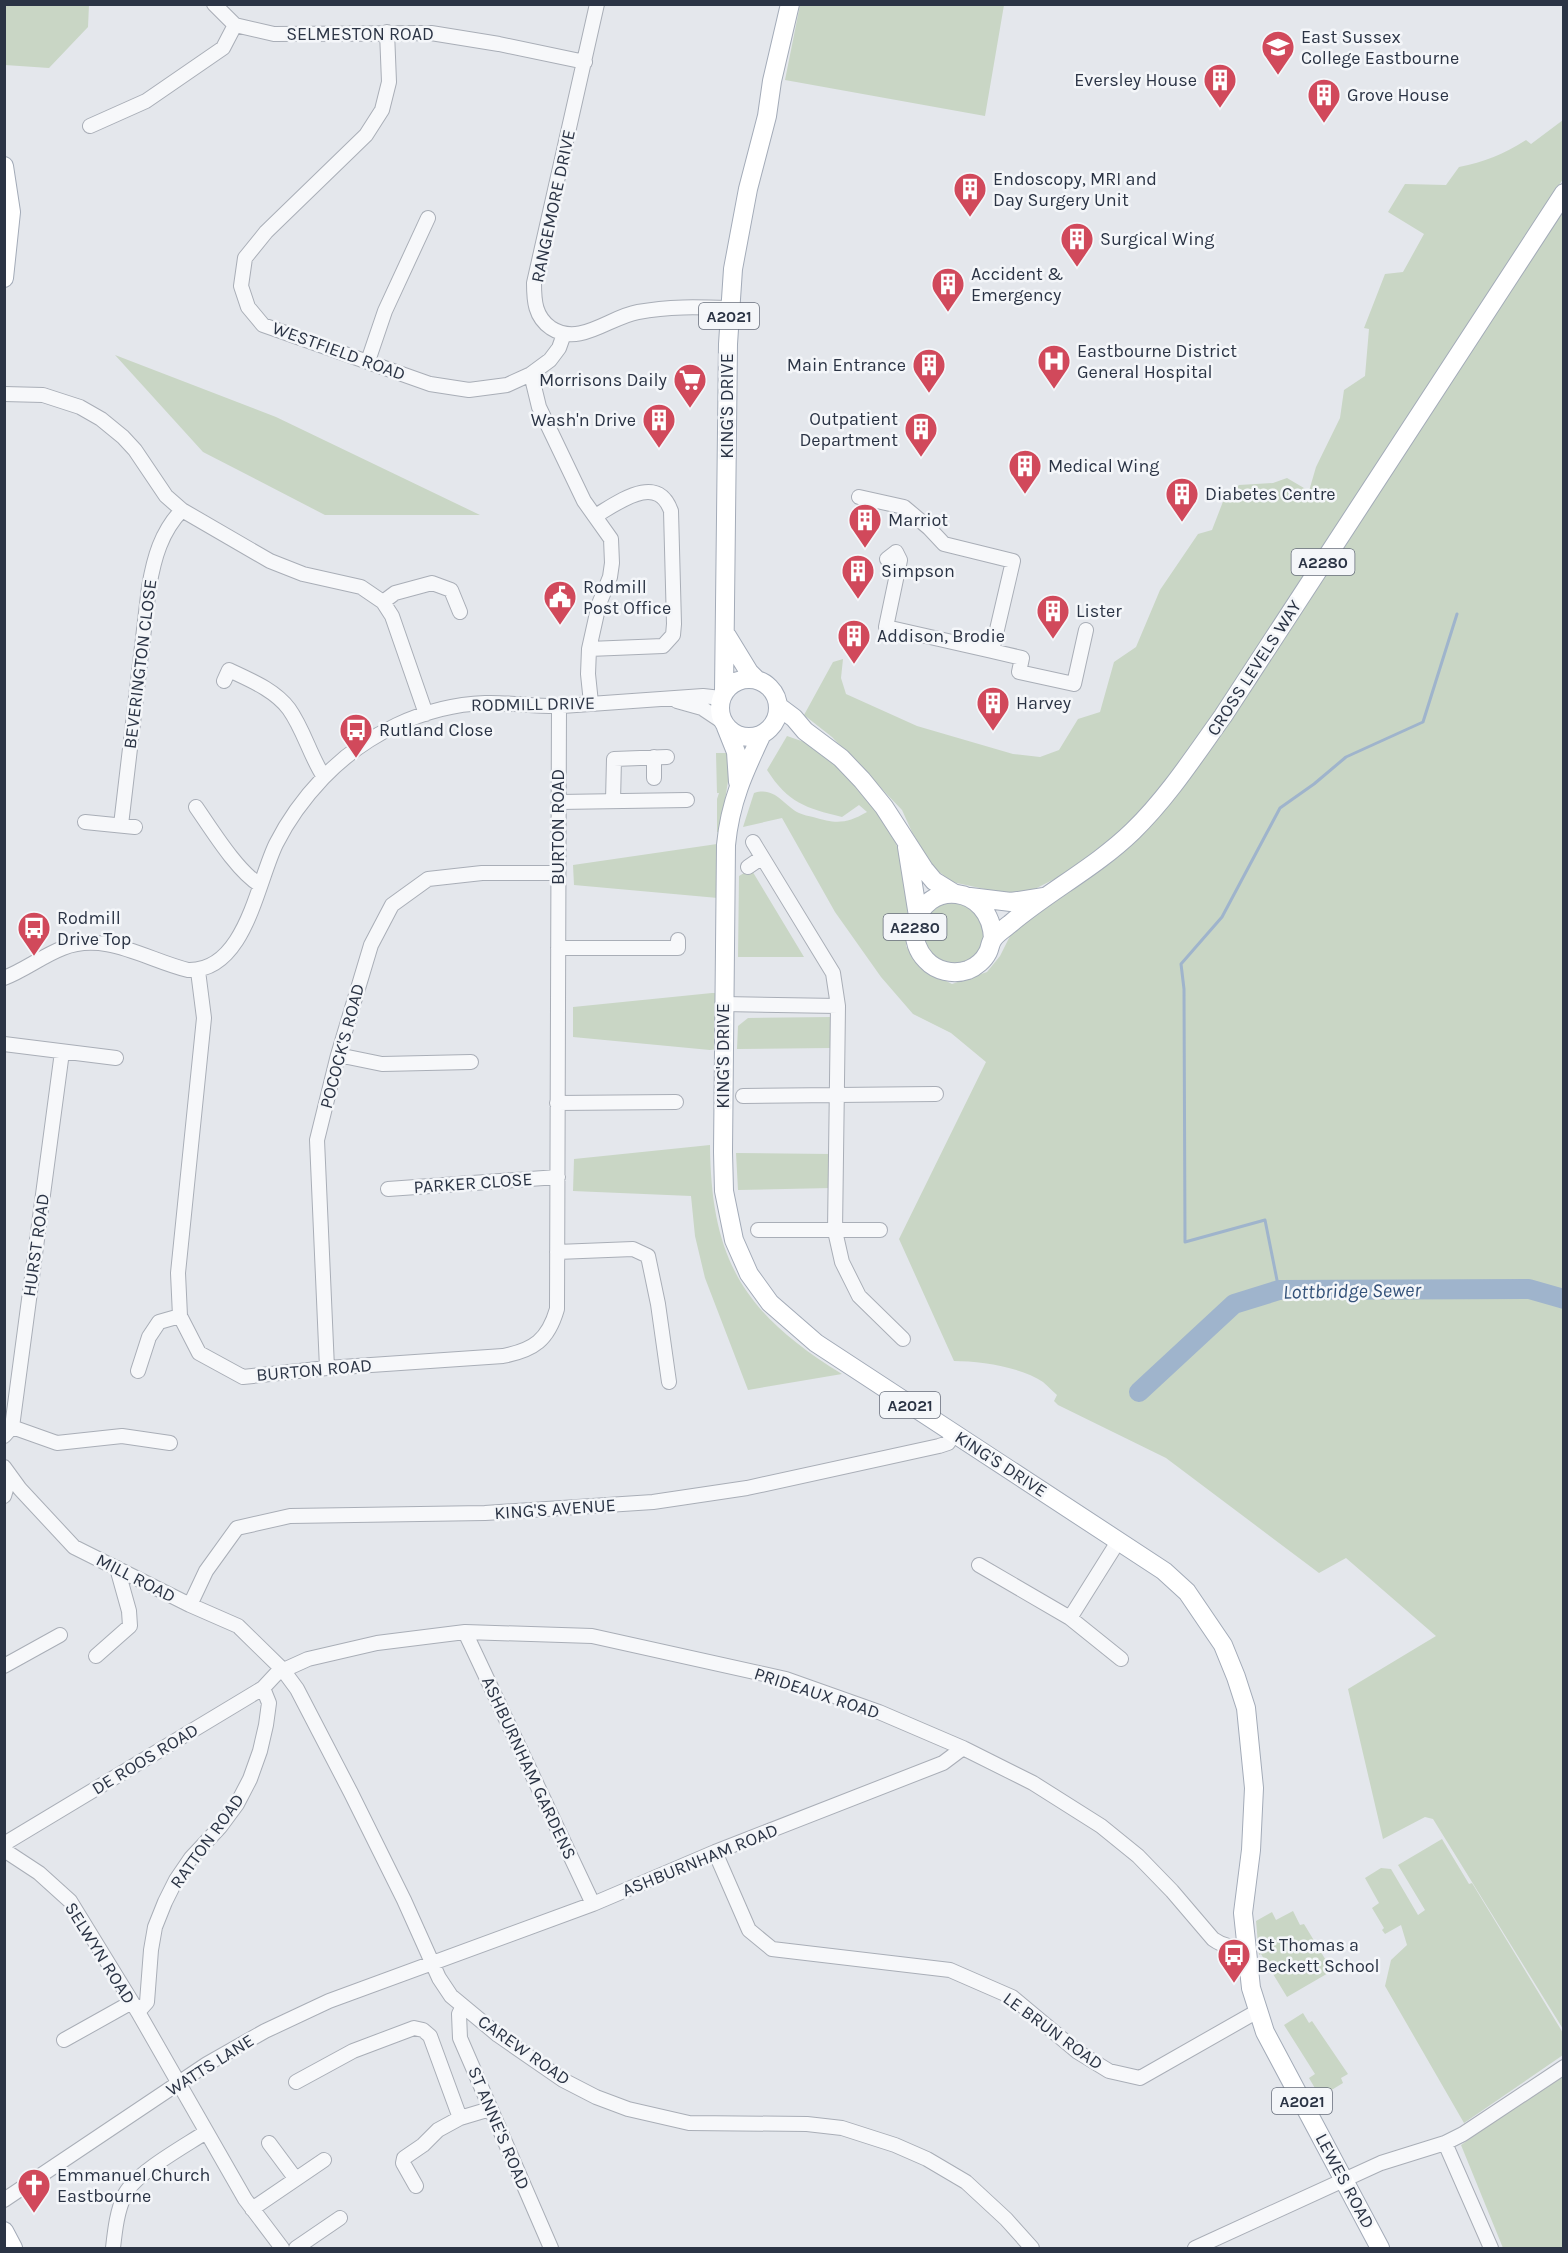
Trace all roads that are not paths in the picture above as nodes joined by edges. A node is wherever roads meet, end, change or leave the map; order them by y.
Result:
1 (214, 4) edge
2 (597, 4) edge
3 (790, 4) edge
4 (236, 25) junction
5 (387, 33) junction
6 (585, 62) junction
7 (90, 126) dead end
8 (4, 166) edge
9 (1563, 193) edge
10 (8, 212) edge
11 (428, 218) dead end
12 (4, 278) edge
13 (729, 308) junction
14 (564, 333) junction
15 (368, 361) junction
16 (531, 374) junction
17 (4, 394) edge
18 (859, 497) dead end
19 (182, 510) junction
20 (595, 516) junction
21 (887, 559) dead end
22 (382, 602) junction
23 (460, 612) dead end
24 (1086, 630) dead end
25 (726, 635) junction
26 (589, 649) junction
27 (992, 651) junction
28 (757, 680) junction
29 (224, 681) dead end
30 (723, 695) junction
31 (666, 699) junction
32 (591, 703) junction
33 (559, 706) junction
34 (778, 706) junction
35 (426, 714) junction
36 (724, 724) junction
37 (805, 731) junction
38 (764, 733) junction
39 (324, 777) junction
40 (654, 777) dead end
41 (738, 783) junction
42 (687, 800) dead end
43 (614, 801) junction
44 (559, 802) junction
45 (196, 807) dead end
46 (85, 822) dead end
47 (121, 825) junction
48 (135, 827) dead end
49 (907, 841) junction
50 (753, 842) dead end
51 (761, 858) junction
52 (748, 867) dead end
53 (558, 873) junction
54 (260, 885) junction
55 (962, 895) junction
56 (1044, 897) junction
57 (918, 916) junction
58 (993, 939) junction
59 (678, 940) dead end
60 (558, 948) junction
61 (198, 971) junction
62 (4, 978) edge
63 (723, 1004) junction
64 (838, 1006) junction
65 (4, 1044) edge
66 (62, 1052) junction
67 (338, 1055) junction
68 (116, 1058) dead end
69 (471, 1062) dead end
70 (936, 1094) dead end
71 (837, 1095) junction
72 (743, 1096) dead end
73 (676, 1102) dead end
74 (557, 1103) junction
75 (558, 1177) junction
76 (388, 1189) dead end
77 (758, 1230) dead end
78 (880, 1230) dead end
79 (835, 1231) junction
80 (557, 1252) junction
81 (180, 1316) junction
82 (903, 1339) dead end
83 (327, 1368) junction
84 (138, 1371) dead end
85 (669, 1382) dead end
86 (8, 1431) edge
87 (954, 1434) junction
88 (170, 1443) dead end
89 (7, 1472) edge
90 (4, 1496) edge
91 (1119, 1540) junction
92 (979, 1565) dead end
93 (117, 1568) junction
94 (190, 1605) junction
95 (1070, 1618) junction
96 (465, 1632) junction
97 (60, 1635) dead end
98 (96, 1656) dead end
99 (1121, 1659) dead end
100 (4, 1666) edge
101 (283, 1670) junction
102 (263, 1688) junction
103 (963, 1748) junction
104 (4, 1844) edge
105 (4, 1850) edge
106 (715, 1852) junction
107 (593, 1904) junction
108 (1246, 1947) junction
109 (433, 1964) junction
110 (463, 2006) junction
111 (135, 2007) junction
112 (1257, 2012) junction
113 (64, 2040) dead end
114 (1563, 2067) edge
115 (296, 2082) dead end
116 (180, 2087) junction
117 (490, 2109) junction
118 (460, 2118) junction
119 (206, 2132) junction
120 (268, 2143) dead end
121 (1444, 2143) junction
122 (324, 2160) dead end
123 (295, 2178) junction
124 (1344, 2179) junction
125 (416, 2186) dead end
126 (4, 2200) edge
127 (252, 2209) junction
128 (340, 2218) dead end
129 (4, 2231) edge
130 (13, 2248) edge
131 (113, 2248) edge
132 (282, 2248) edge
133 (296, 2248) edge
134 (551, 2248) edge
135 (1032, 2248) edge
136 (1195, 2248) edge
137 (1380, 2248) edge
138 (1491, 2248) edge

1 - 4 street
2 - 6 street, RANGEMORE DRIVE
3 - 13 main road, KING'S DRIVE / A2021
4 - 5 street, SELMESTON ROAD
4 - 7 street
5 - 6 street, SELMESTON ROAD
5 - 15 street, WESTFIELD ROAD
6 - 14 street, RANGEMORE DRIVE
8 - 10 main road
9 - 56 main road, CROSS LEVELS WAY / A2280
10 - 12 main road
11 - 15 street
13 - 14 street
13 - 25 main road, KING'S DRIVE / A2021
14 - 16 street, WESTFIELD ROAD
15 - 16 street, WESTFIELD ROAD
16 - 20 street
17 - 19 street
18 - 27 street
19 - 22 street
19 - 47 street, BEVERINGTON CLOSE
20 - 26 street
20 - 26 street
21 - 27 street
22 - 23 street
22 - 35 street
24 - 27 street
25 - 28 main road
25 - 30 main road, A2021
26 - 32 street
28 - 30 main road
28 - 34 main road
29 - 39 street
30 - 31 street, RODMILL DRIVE
30 - 36 main road
31 - 32 street, RODMILL DRIVE
31 - 36 street, RODMILL DRIVE
32 - 33 street, RODMILL DRIVE
33 - 35 street, RODMILL DRIVE
33 - 44 street, BURTON ROAD
34 - 37 main road, CROSS LEVELS WAY / A2280
34 - 38 main road
35 - 39 street, RODMILL DRIVE
36 - 38 main road
36 - 41 main road, KING'S DRIVE / A2021
37 - 38 main road
37 - 49 main road, CROSS LEVELS WAY / A2280
38 - 41 main road, KING'S DRIVE / A2021
39 - 54 street, RODMILL DRIVE
40 - 43 street
41 - 63 main road, KING'S DRIVE / A2021
42 - 43 street
43 - 44 street
44 - 53 street, BURTON ROAD
45 - 54 street
46 - 47 street
47 - 48 street
49 - 55 main road, CROSS LEVELS WAY / A2280
49 - 57 main road, CROSS LEVELS WAY / A2280
50 - 51 street
51 - 52 street
51 - 64 street
53 - 60 street, BURTON ROAD
53 - 67 street, POCOCK'S ROAD
54 - 61 street, RODMILL DRIVE
55 - 56 main road, CROSS LEVELS WAY / A2280
55 - 57 main road, CROSS LEVELS WAY / A2280
55 - 58 main road, CROSS LEVELS WAY / A2280
56 - 58 main road, CROSS LEVELS WAY / A2280
57 - 58 main road, CROSS LEVELS WAY / A2280
59 - 60 street
60 - 74 street, BURTON ROAD
61 - 62 street
61 - 81 street, BURTON ROAD
63 - 64 street
63 - 87 main road, KING'S DRIVE / A2021
64 - 71 street
65 - 66 street
66 - 68 street
66 - 86 street, HURST ROAD
67 - 69 street
67 - 83 street, POCOCK'S ROAD
70 - 71 street
71 - 72 street
71 - 79 street
73 - 74 street
74 - 75 street, BURTON ROAD
75 - 76 street, PARKER CLOSE
75 - 80 street, BURTON ROAD
77 - 79 street
78 - 79 street
79 - 82 street
80 - 83 street, BURTON ROAD
80 - 85 street
81 - 83 street, BURTON ROAD
81 - 84 street
86 - 88 street
87 - 91 main road, KING'S DRIVE / A2021
87 - 94 street, KING'S AVENUE
89 - 90 street
89 - 93 street, MILL ROAD
91 - 95 street
91 - 108 main road, KING'S DRIVE / A2021
92 - 95 street
93 - 94 street, MILL ROAD
93 - 98 street
94 - 101 street, MILL ROAD
95 - 99 street
96 - 101 street, PRIDEAUX ROAD
96 - 103 street, PRIDEAUX ROAD
96 - 107 street, ASHBURNHAM GARDENS
97 - 100 street
101 - 102 street, DE ROOS ROAD
101 - 109 street, CAREW ROAD
102 - 104 street, DE ROOS ROAD
102 - 111 street, RATTON ROAD
103 - 106 street, ASHBURNHAM ROAD
103 - 108 street, PRIDEAUX ROAD
105 - 111 street, SELWYN ROAD
106 - 107 street, ASHBURNHAM ROAD
106 - 112 street, LE BRUN ROAD
107 - 109 street, ASHBURNHAM ROAD
108 - 112 main road, LEWES ROAD / A2021
109 - 110 street, CAREW ROAD
109 - 116 street, WATTS LANE
110 - 117 street, ST ANNE'S ROAD
110 - 135 street, CAREW ROAD
111 - 113 street
111 - 116 street
112 - 124 main road, LEWES ROAD / A2021
114 - 121 street
115 - 118 street
116 - 119 street
116 - 126 street, WATTS LANE
117 - 118 street
117 - 134 street, ST ANNE'S ROAD
118 - 125 street
119 - 127 street
119 - 131 street
120 - 123 street
121 - 124 street
121 - 138 street
122 - 123 street
123 - 127 street
124 - 136 street
124 - 137 main road, LEWES ROAD / A2021
127 - 132 street
128 - 133 street
129 - 130 main road

